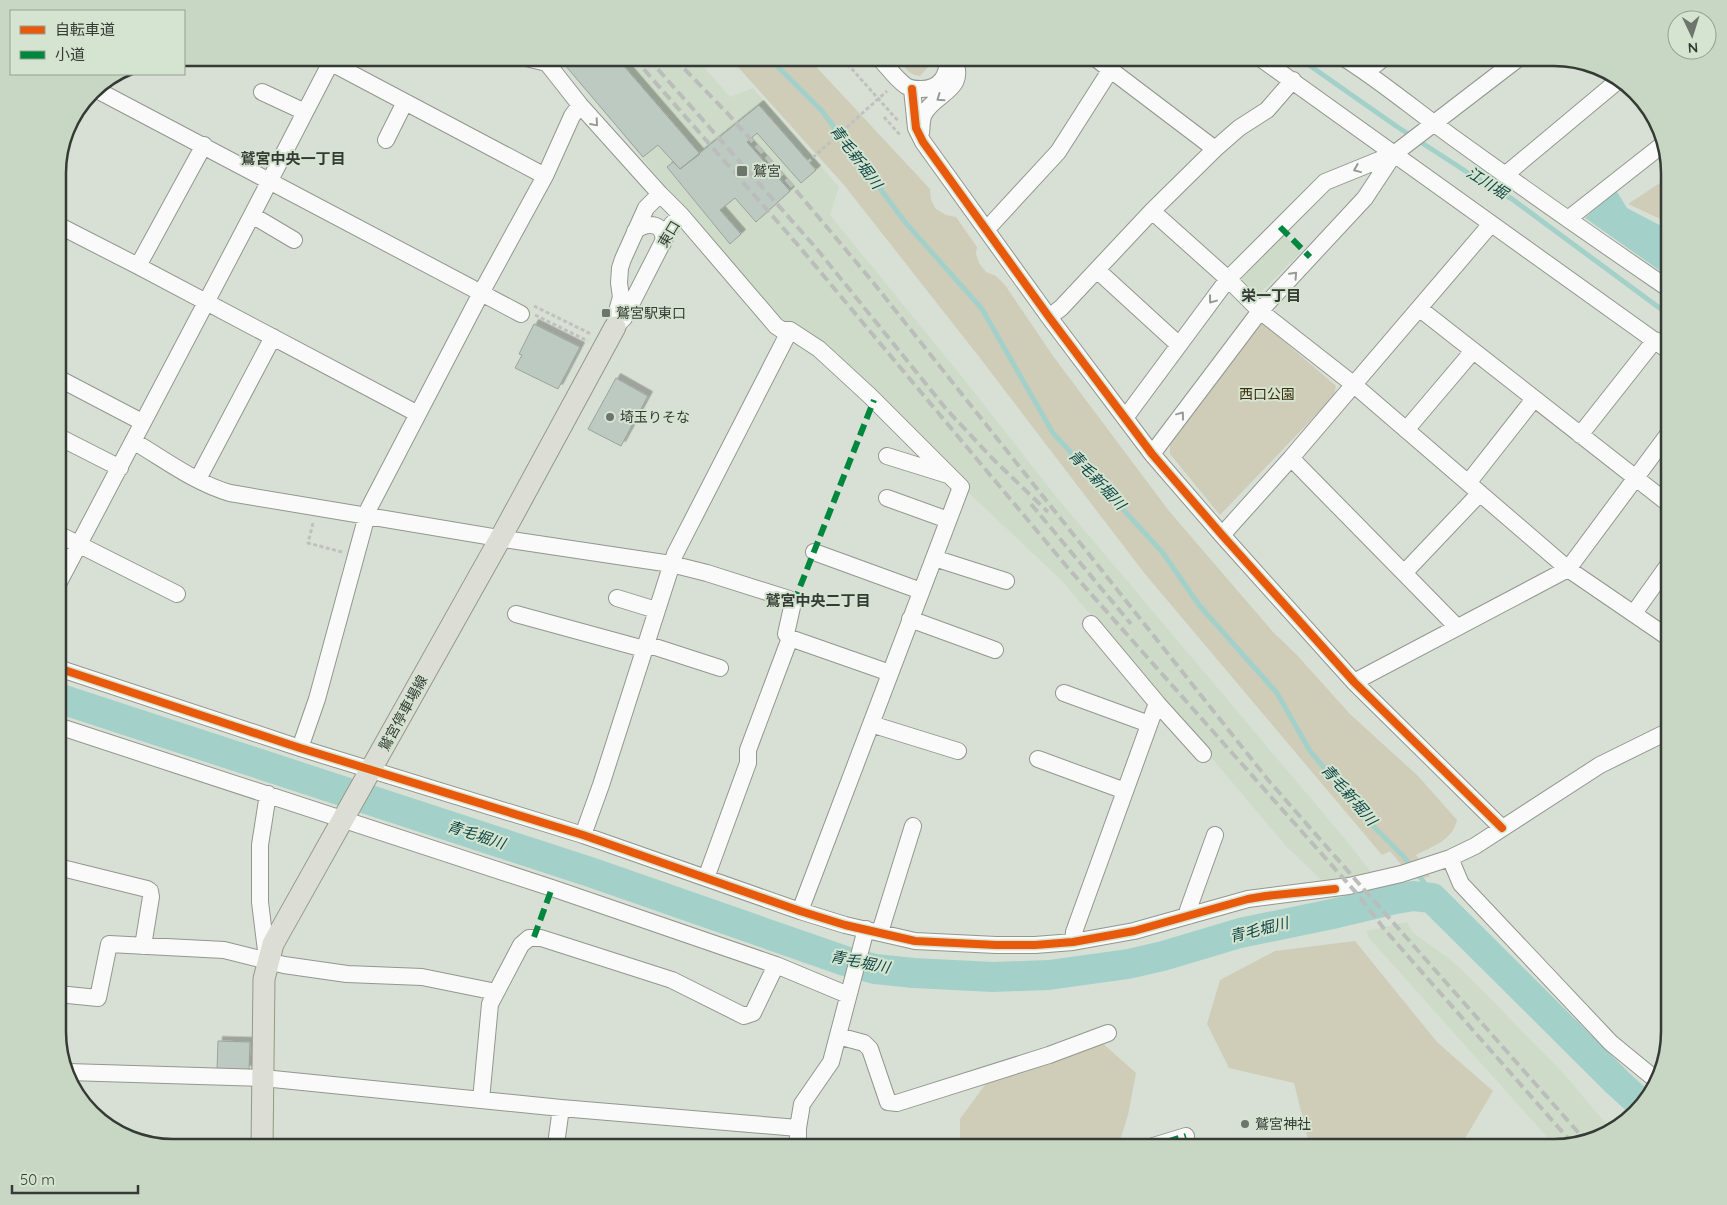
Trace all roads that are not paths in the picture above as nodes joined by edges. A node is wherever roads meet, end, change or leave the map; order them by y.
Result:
1 (326, 66) edge
2 (341, 66) edge
3 (550, 66) edge
4 (886, 66) edge
5 (948, 66) edge
6 (957, 66) edge
7 (1107, 66) edge
8 (1272, 66) edge
9 (1357, 66) edge
10 (1374, 66) edge
11 (1509, 66) edge
12 (1111, 69) junction
13 (1366, 72) junction
14 (1293, 80) junction
15 (1614, 84) edge
16 (912, 89) junction
17 (262, 92) dead end
18 (103, 93) edge
19 (405, 102) junction
20 (580, 106) junction
21 (305, 112) junction
22 (1435, 124) junction
23 (921, 138) junction
24 (386, 140) dead end
25 (204, 145) junction
26 (1216, 148) junction
27 (1658, 148) edge
28 (1394, 154) junction
29 (1505, 175) junction
30 (545, 176) junction
31 (270, 181) junction
32 (660, 194) junction
33 (1152, 211) junction
34 (252, 215) junction
35 (681, 215) junction
36 (1568, 219) junction
37 (1491, 224) junction
38 (987, 229) junction
39 (66, 230) edge
40 (635, 231) junction
41 (294, 240) dead end
42 (663, 243) junction
43 (138, 266) junction
44 (1097, 270) junction
45 (1228, 279) junction
46 (1661, 283) edge
47 (481, 293) junction
48 (205, 302) junction
49 (524, 308) road end
50 (1420, 309) junction
51 (1260, 311) junction
52 (1049, 317) junction
53 (615, 327) junction
54 (790, 330) junction
55 (273, 337) junction
56 (1655, 340) junction
57 (1661, 344) edge
58 (1179, 346) junction
59 (1473, 351) junction
60 (66, 382) edge
61 (1353, 384) junction
62 (1534, 399) junction
63 (418, 414) junction
64 (1125, 418) junction
65 (142, 422) junction
66 (1406, 430) junction
67 (1580, 435) junction
68 (66, 441) edge
69 (133, 441) junction
70 (1661, 445) edge
71 (1152, 454) junction
72 (887, 456) dead end
73 (1291, 458) junction
74 (120, 468) junction
75 (950, 476) junction
76 (198, 479) junction
77 (1635, 479) junction
78 (1474, 488) junction
79 (887, 498) dead end
80 (1661, 498) edge
81 (366, 516) junction
82 (948, 520) junction
83 (1222, 535) junction
84 (66, 538) edge
85 (500, 539) junction
86 (78, 545) junction
87 (814, 552) dead end
88 (934, 558) junction
89 (672, 564) junction
90 (66, 568) edge
91 (1568, 569) junction
92 (1404, 573) junction
93 (1661, 576) edge
94 (1006, 581) dead end
95 (921, 591) junction
96 (177, 594) dead end
97 (617, 598) dead end
98 (656, 610) junction
99 (1634, 613) junction
100 (516, 614) dead end
101 (910, 619) junction
102 (1091, 624) dead end
103 (1457, 627) junction
104 (1661, 632) edge
105 (790, 638) junction
106 (645, 647) junction
107 (995, 650) dead end
108 (720, 668) dead end
109 (66, 671) edge
110 (890, 673) junction
111 (1354, 682) junction
112 (1064, 693) dead end
113 (1157, 703) junction
114 (870, 724) junction
115 (1149, 724) junction
116 (66, 729) edge
117 (1661, 735) edge
118 (300, 748) junction
119 (958, 751) dead end
120 (1203, 754) dead end
121 (1038, 759) dead end
122 (369, 774) junction
123 (1125, 791) junction
124 (268, 794) junction
125 (345, 816) junction
126 (913, 826) dead end
127 (1502, 828) junction
128 (583, 835) junction
129 (1215, 835) dead end
130 (1441, 861) junction
131 (66, 869) edge
132 (706, 878) junction
133 (800, 911) junction
134 (1188, 916) junction
135 (870, 933) junction
136 (1073, 942) junction
137 (143, 946) junction
138 (267, 961) junction
139 (776, 966) junction
140 (849, 991) junction
141 (496, 992) junction
142 (66, 995) edge
143 (1108, 1033) dead end
144 (838, 1036) junction
145 (74, 1072) edge
146 (1651, 1076) edge
147 (263, 1078) junction
148 (481, 1100) junction
149 (561, 1108) junction
150 (798, 1128) junction
151 (1186, 1136) dead end
152 (262, 1139) edge
153 (557, 1139) edge
154 (798, 1139) edge
155 (1177, 1139) edge

1 - 21 street
2 - 19 street
3 - 20 street, 東口
4 - 16 street
5 - 16 street
6 -> 23 street
7 - 12 street
8 - 14 street
9 - 13 street
10 - 13 street
11 - 22 street
12 - 26 street
12 - 38 street
13 - 22 street
14 - 26 street
14 - 28 street
15 - 29 street
16 - 23 street
17 - 21 street
18 - 25 street
19 - 24 street
19 - 30 street
20 - 30 street
20 -> 32 street, 東口
21 - 31 street
22 - 28 street
22 - 29 street
23 - 38 street
25 - 31 street
25 - 43 street
26 - 33 street
27 - 36 street
28 - 37 street
28 -> 45 street
51 -> 28 street
29 - 36 street
30 - 47 street
31 - 34 street
31 - 47 street
32 - 35 street, 東口
32 - 40 street
33 - 44 street
33 - 45 street
34 - 41 street
34 - 48 street
35 - 42 street, 東口
35 - 54 street
36 - 46 street
37 - 50 street
37 - 56 street
38 - 52 street
39 - 43 street
40 - 42 street
40 - 53 street
42 - 53 street, 東口
43 - 48 street
44 - 52 street
44 - 58 street
45 - 51 street
45 -> 58 street
47 - 49 street
47 - 63 street
48 - 55 street
48 - 65 street
50 - 59 street
50 - 61 street
51 - 61 street
71 -> 51 street
52 - 64 street
53 - 85 main road, 鷲宮停車場線
54 - 75 street
54 - 89 street
55 - 63 street
55 - 76 street
56 - 57 street
56 - 67 street
58 - 64 street
59 - 62 street
59 - 66 street
60 - 65 street
61 - 66 street
61 - 73 street
62 - 67 street
62 - 78 street
63 - 81 street
64 - 71 street
65 - 69 street
66 - 78 street
67 - 77 street
68 - 74 street
69 - 74 street
69 - 76 street
70 - 77 street
71 - 83 street
72 - 75 street
73 - 83 street
73 - 92 street
74 - 86 street
75 - 82 street
76 - 81 street
77 - 80 street
77 - 91 street
78 - 91 street
78 - 92 street
79 - 82 street
81 - 85 street
81 - 118 street
82 - 88 street
83 - 111 street
84 - 86 street
85 - 89 street
85 - 122 main road, 鷲宮停車場線
86 - 90 street
86 - 96 street
87 - 95 street
88 - 94 street
88 - 95 street
89 - 98 street
89 - 105 street
91 - 99 street
91 - 103 street
92 - 103 street
93 - 99 street
95 - 101 street
97 - 98 street
98 - 106 street
99 - 104 street
100 - 106 street
101 - 107 street
101 - 110 street
102 - 113 street
103 - 111 street
105 - 110 street
105 - 132 street
106 - 108 street
106 - 128 street
109 - 118 street
110 - 114 street
111 - 127 street
112 - 115 street
113 - 115 street
113 - 120 street
114 - 119 street
114 - 133 street
115 - 123 street
116 - 124 street
117 - 127 street
118 - 122 street
121 - 123 street
122 - 125 main road, 鷲宮停車場線
122 - 128 street
123 - 136 street
124 - 125 street
124 - 138 street
125 - 138 main road, 鷲宮停車場線
125 - 139 street
126 - 135 street
127 - 130 street
128 - 132 street
129 - 134 street
130 - 134 street
130 - 146 street
131 - 137 street
132 - 133 street
133 - 135 street
134 - 136 street
135 - 136 street
135 - 140 street
137 - 138 street
137 - 142 street
138 - 141 street
138 - 147 main road, 鷲宮停車場線
139 - 140 street
139 - 141 street
140 - 144 street
141 - 148 street
143 - 144 street
144 - 150 street
145 - 147 street
147 - 148 street
147 - 152 main road, 鷲宮停車場線
148 - 149 street
149 - 150 street
149 - 153 street
150 - 154 street
151 - 155 street

